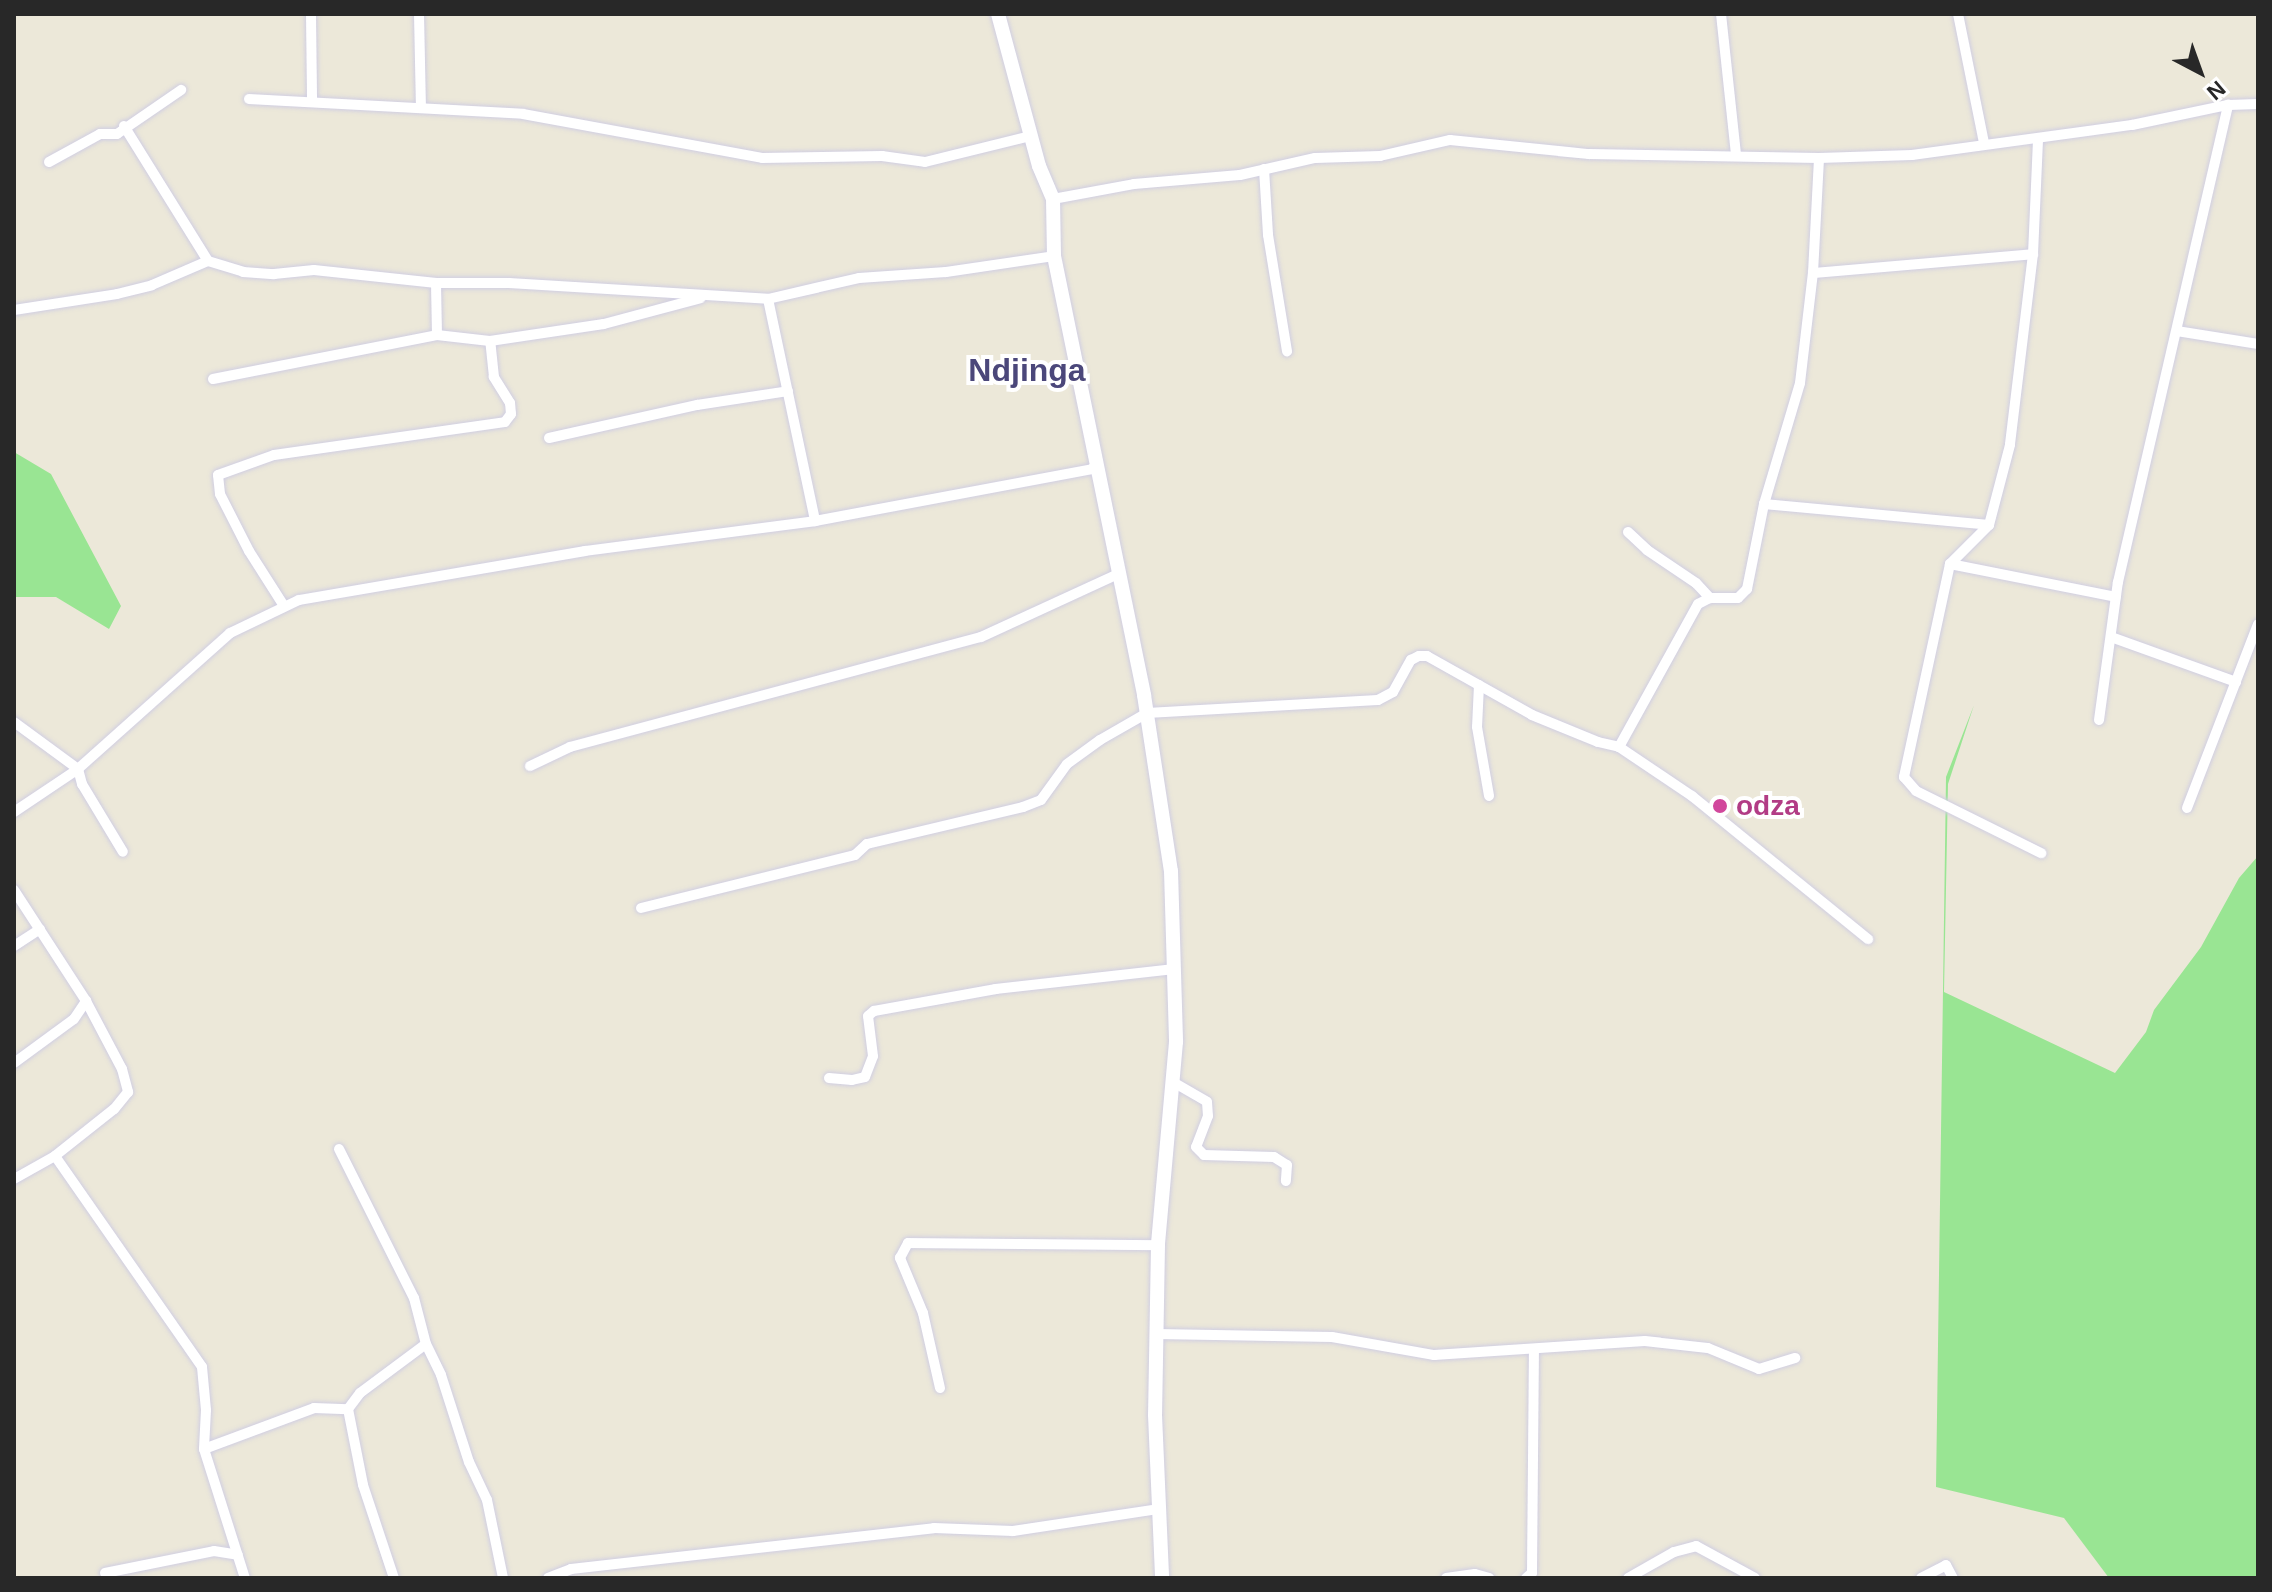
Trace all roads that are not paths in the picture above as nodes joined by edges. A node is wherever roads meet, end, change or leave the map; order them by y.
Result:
1 (311, 14) edge
2 (419, 14) edge
3 (998, 14) edge
4 (1721, 14) edge
5 (1958, 14) edge
6 (181, 90) dead end
7 (249, 99) dead end
8 (312, 102) junction
9 (2258, 104) edge
10 (2228, 105) junction
11 (421, 108) junction
12 (124, 126) junction
13 (1031, 136) junction
14 (2038, 140) junction
15 (1984, 143) junction
16 (1736, 154) junction
17 (1819, 158) junction
18 (49, 162) dead end
19 (1264, 169) junction
20 (1053, 199) junction
21 (2033, 254) junction
22 (1054, 256) junction
23 (208, 261) junction
24 (1813, 273) junction
25 (436, 283) junction
26 (710, 295) junction
27 (768, 299) junction
28 (14, 310) edge
29 (2177, 331) junction
30 (437, 335) junction
31 (490, 341) junction
32 (2258, 344) edge
33 (1287, 351) dead end
34 (213, 379) dead end
35 (788, 391) junction
36 (549, 438) dead end
37 (1098, 462) junction
38 (1764, 504) junction
39 (815, 521) junction
40 (1989, 525) junction
41 (1628, 532) dead end
42 (1950, 564) junction
43 (1120, 573) junction
44 (2116, 597) junction
45 (1710, 598) junction
46 (284, 606) junction
47 (2258, 624) edge
48 (2111, 637) junction
49 (2236, 682) junction
50 (1479, 685) junction
51 (1147, 713) junction
52 (2099, 720) dead end
53 (14, 722) edge
54 (1619, 747) junction
55 (530, 766) dead end
56 (78, 769) junction
57 (1489, 796) dead end
58 (2187, 808) dead end
59 (14, 812) edge
60 (123, 852) dead end
61 (2041, 853) dead end
62 (14, 890) edge
63 (641, 908) dead end
64 (40, 929) junction
65 (1868, 939) dead end
66 (14, 946) edge
67 (1174, 969) junction
68 (86, 1001) junction
69 (14, 1063) edge
70 (829, 1078) dead end
71 (1173, 1082) junction
72 (339, 1149) dead end
73 (55, 1156) junction
74 (14, 1179) edge
75 (1286, 1181) dead end
76 (1158, 1245) junction
77 (1156, 1334) junction
78 (426, 1344) junction
79 (1534, 1350) junction
80 (1795, 1358) dead end
81 (940, 1388) dead end
82 (348, 1409) junction
83 (204, 1449) junction
84 (1159, 1509) junction
85 (238, 1555) junction
86 (105, 1573) dead end
87 (245, 1578) edge
88 (394, 1578) edge
89 (503, 1578) edge
90 (548, 1578) edge
91 (1162, 1578) edge
92 (1446, 1578) edge
93 (1489, 1578) edge
94 (1526, 1578) edge
95 (1628, 1578) edge
96 (1755, 1578) edge
97 (1921, 1578) edge
98 (1953, 1578) edge

1 - 8 street
2 - 11 street
3 - 13 street
4 - 16 street
5 - 15 street
6 - 12 street
7 - 8 street
8 - 11 street
9 - 10 street
10 - 14 street
10 - 29 street
11 - 13 street
12 - 18 street
12 - 23 street
13 - 20 street
14 - 15 street
14 - 21 street
15 - 17 street
16 - 17 street
16 - 19 street
17 - 24 street
19 - 20 street
19 - 33 street
20 - 22 street
21 - 24 street
21 - 40 street
22 - 27 street
22 - 37 street
23 - 25 street
23 - 28 street
24 - 38 street
25 - 26 street
25 - 30 street
26 - 27 street
26 - 31 street
27 - 35 street
29 - 32 street
29 - 44 street
30 - 31 street
30 - 34 street
31 - 46 street
35 - 36 street
35 - 39 street
37 - 39 street
37 - 43 street
38 - 40 street
38 - 45 street
39 - 46 street
40 - 42 street
41 - 45 street
42 - 44 street
42 - 61 street
43 - 51 street
43 - 55 street
44 - 48 street
45 - 54 street
46 - 56 street
47 - 49 street
48 - 49 street
48 - 52 street
49 - 58 street
50 - 51 street
50 - 54 street
50 - 57 street
51 - 63 street
51 - 67 street
53 - 56 street
54 - 65 street
56 - 59 street
56 - 60 street
62 - 64 street
64 - 66 street
64 - 68 street
67 - 70 street
67 - 71 street
68 - 69 street
68 - 73 street
71 - 75 street
71 - 76 street
72 - 78 street
73 - 74 street
73 - 83 street
76 - 77 street
76 - 81 street
77 - 79 street
77 - 84 street
78 - 82 street
78 - 89 street
79 - 80 street
79 - 94 street
82 - 83 street
82 - 88 street
83 - 85 street
84 - 90 street
84 - 91 street
85 - 86 street
85 - 87 street
92 - 93 street
95 - 96 street
97 - 98 street

